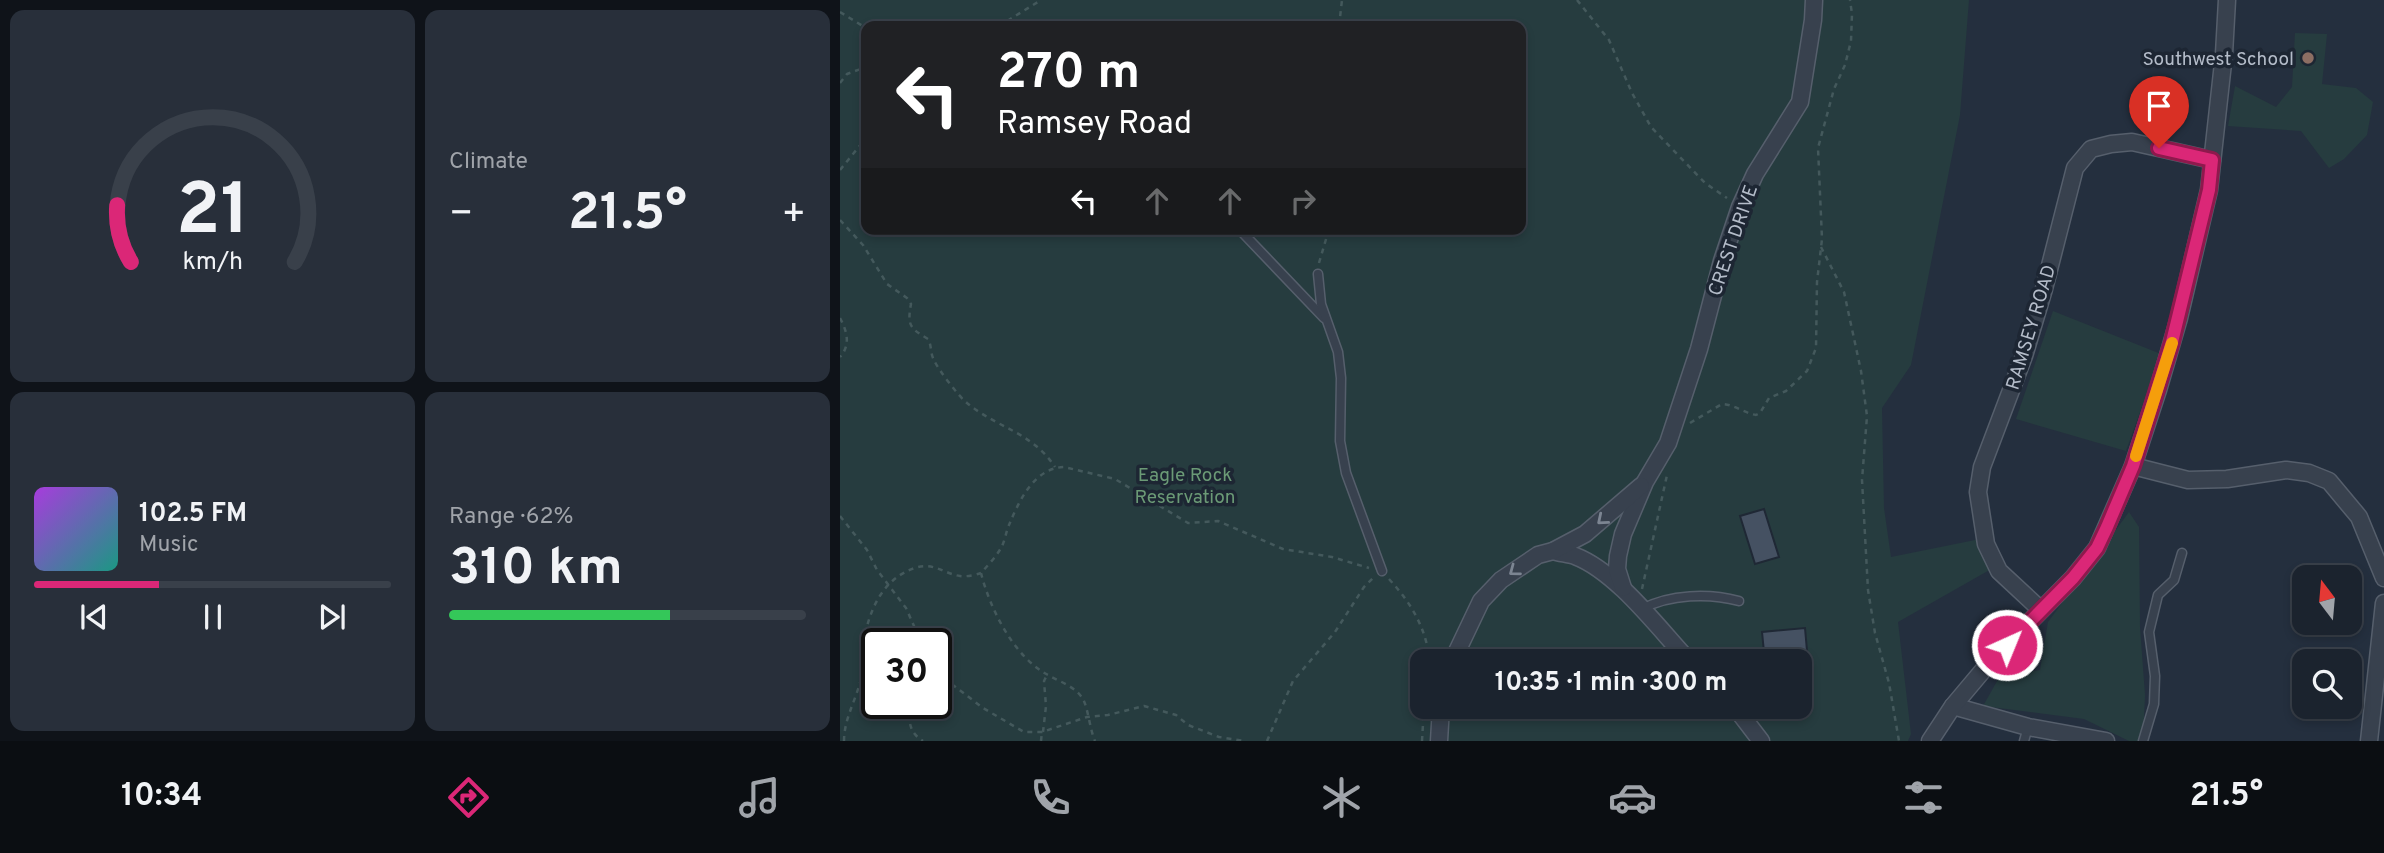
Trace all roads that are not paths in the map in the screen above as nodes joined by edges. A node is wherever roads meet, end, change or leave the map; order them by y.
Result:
1 (1814, 0) edge
2 (2227, 0) edge
3 (2212, 160) junction
4 (1245, 235) edge
5 (1318, 274) road end
6 (1328, 323) junction
7 (2133, 466) junction
8 (1645, 482) junction
9 (1553, 551) junction
10 (2182, 553) dead end
11 (1382, 571) road end
12 (2384, 578) edge
13 (1623, 588) junction
14 (1641, 601) junction
15 (1739, 601) dead end
16 (2384, 603) edge
17 (2041, 610) junction
18 (1457, 649) edge
19 (1680, 649) edge
20 (1953, 706) junction
21 (1440, 719) edge
22 (1744, 719) edge
23 (2026, 734) edge
24 (1439, 741) edge
25 (1761, 741) edge
26 (1930, 741) edge
27 (2106, 741) edge
28 (2143, 741) edge
29 (2369, 741) edge

1 - 8 street, CREST DRIVE
2 - 3 street
3 - 7 street
3 - 17 street, RAMSEY ROAD
4 - 6 lane
5 - 6 lane
6 - 11 lane
7 - 12 street
7 - 17 street
8 -> 9 street, CREST DRIVE
8 - 13 street, CREST DRIVE
9 - 13 street
9 -> 18 street, CREST DRIVE
10 - 28 lane
13 - 14 street
14 - 15 lane
14 - 19 street
16 - 29 street
17 - 20 street
20 - 23 street
20 - 26 street
21 - 24 street
22 - 25 street
23 - 27 street

